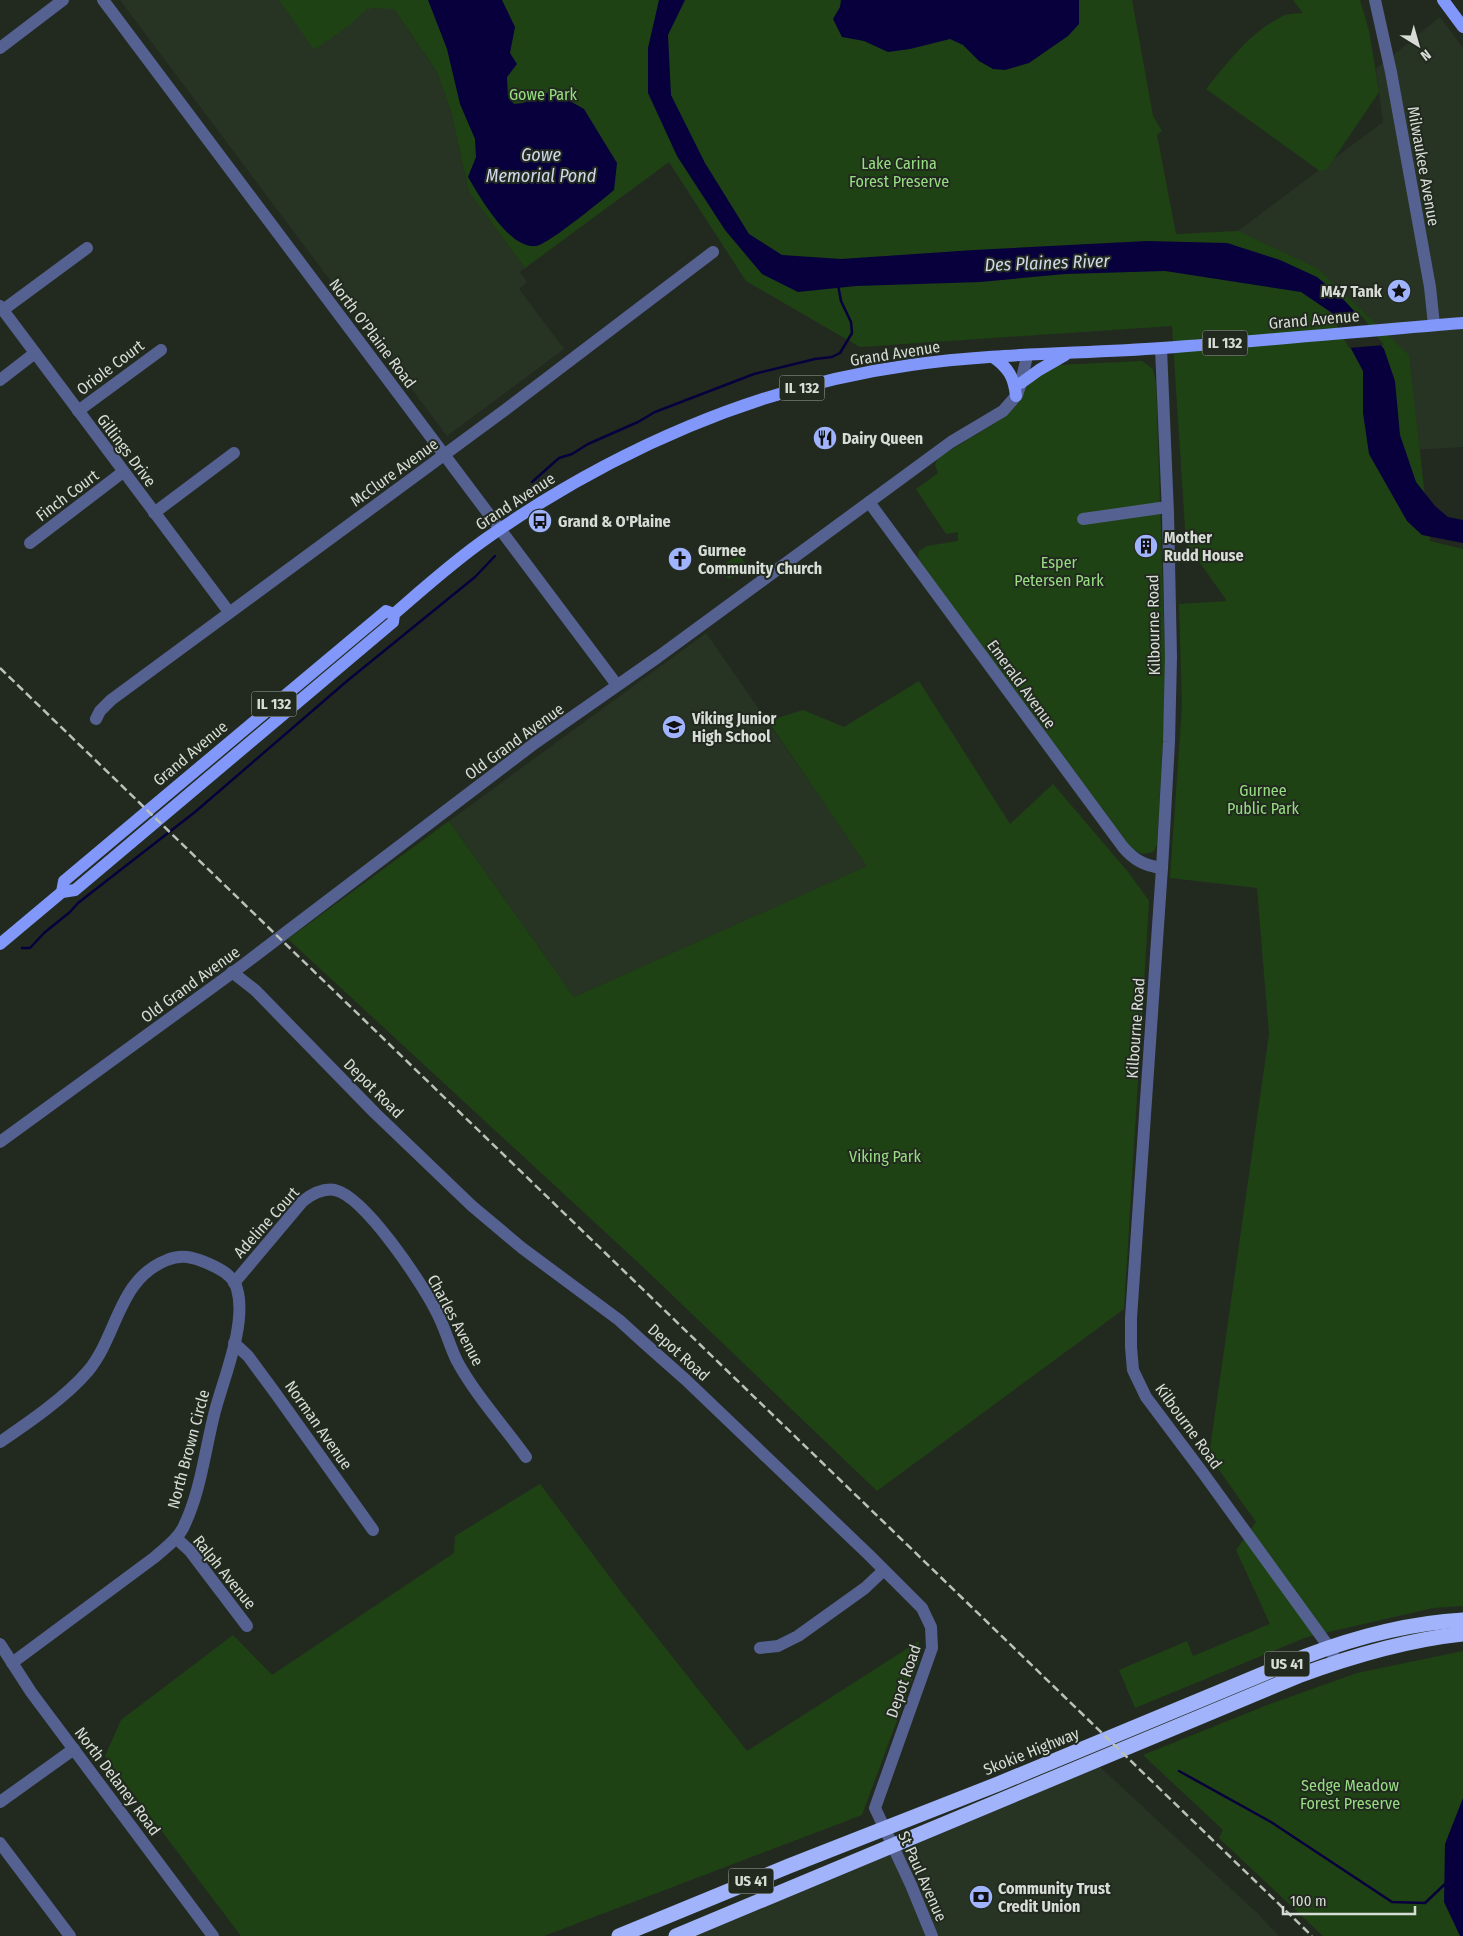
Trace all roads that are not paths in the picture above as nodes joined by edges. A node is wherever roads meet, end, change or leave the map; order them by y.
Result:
1 (63, 0) edge
2 (103, 0) edge
3 (1443, 0) edge
4 (1378, 4) edge
5 (1463, 27) edge
6 (0, 48) edge
7 (87, 248) dead end
8 (714, 252) dead end
9 (1, 308) edge
10 (1463, 323) edge
11 (1434, 326) junction
12 (1161, 348) junction
13 (161, 350) dead end
14 (35, 353) junction
15 (1069, 353) junction
16 (1027, 356) junction
17 (994, 357) junction
18 (0, 380) edge
19 (1021, 383) junction
20 (1016, 396) junction
21 (78, 411) junction
22 (234, 453) dead end
23 (444, 455) junction
24 (124, 472) junction
25 (869, 502) junction
26 (1168, 507) junction
27 (154, 513) junction
28 (1083, 519) dead end
29 (500, 529) junction
30 (30, 543) dead end
31 (229, 612) junction
32 (618, 684) junction
33 (96, 719) dead end
34 (1162, 868) junction
35 (0, 944) edge
36 (232, 972) junction
37 (0, 1142) edge
38 (327, 1190) joint
39 (234, 1282) junction
40 (234, 1343) junction
41 (0, 1442) edge
42 (526, 1457) dead end
43 (373, 1530) dead end
44 (176, 1538) junction
45 (883, 1571) junction
46 (1463, 1620) edge
47 (247, 1626) dead end
48 (1463, 1634) edge
49 (0, 1644) edge
50 (1330, 1647) junction
51 (760, 1648) dead end
52 (1336, 1661) junction
53 (12, 1664) junction
54 (74, 1749) junction
55 (0, 1802) edge
56 (884, 1828) junction
57 (0, 1843) edge
58 (892, 1845) junction
59 (70, 1936) edge
60 (213, 1936) edge
61 (619, 1936) edge
62 (676, 1936) edge
63 (932, 1936) edge

1 - 6 street
2 - 23 street, North O'Plaine Road
3 - 5 main road
4 - 11 street, Milwaukee Avenue
7 - 9 street
8 - 23 street, McClure Avenue
9 - 14 street, Gillings Drive
10 - 11 main road, Grand Avenue
11 - 12 main road, Grand Avenue / IL 132
12 - 15 main road, Grand Avenue / IL 132
12 - 26 street, Kilbourne Road
13 - 21 street, Oriole Court
14 - 18 street
14 - 21 street, Gillings Drive
15 - 16 main road, Grand Avenue / IL 132
15 - 19 main road
16 - 17 main road, Grand Avenue / IL 132
16 - 19 street, Old Grand Avenue
17 - 20 main road
17 - 29 main road, Grand Avenue / IL 132
19 - 20 street, Old Grand Avenue
20 - 25 street, Old Grand Avenue
21 - 24 street, Gillings Drive
22 - 27 street
23 - 29 street, North O'Plaine Road
23 - 31 street, McClure Avenue
24 - 27 street, Gillings Drive
24 - 30 street, Finch Court
25 - 32 street, Old Grand Avenue
25 - 34 street, Emerald Avenue
26 - 28 street
26 - 34 street, Kilbourne Road
27 - 31 street, Gillings Drive
29 - 32 street, North O'Plaine Road
29 - 35 main road, Grand Avenue / IL 132
31 - 33 street, McClure Avenue
32 - 36 street, Old Grand Avenue
34 - 50 street, Kilbourne Road
36 - 37 street, Old Grand Avenue
36 - 45 street, Depot Road
38 - 39 street, Adeline Court
38 - 42 street, Charles Avenue
39 - 40 street, North Brown Circle
39 - 41 street
40 - 43 street, Norman Avenue
40 - 44 street, North Brown Circle
44 - 47 street, Ralph Avenue
44 - 53 street, North Brown Circle
45 - 51 street
45 - 56 street, Depot Road
46 - 50 highway, Skokie Highway / US 41
48 - 52 highway, Skokie Highway / US 41
49 - 53 street, North Delaney Road
50 - 52 street, Kilbourne Road
50 - 56 highway, Skokie Highway / US 41
52 - 58 highway, Skokie Highway / US 41
53 - 54 street, North Delaney Road
54 - 55 street
54 - 60 street, North Delaney Road
56 - 58 street, St Paul Avenue
56 - 61 highway, Skokie Highway / US 41
57 - 59 street
58 - 62 highway, Skokie Highway / US 41
58 - 63 street, St Paul Avenue

